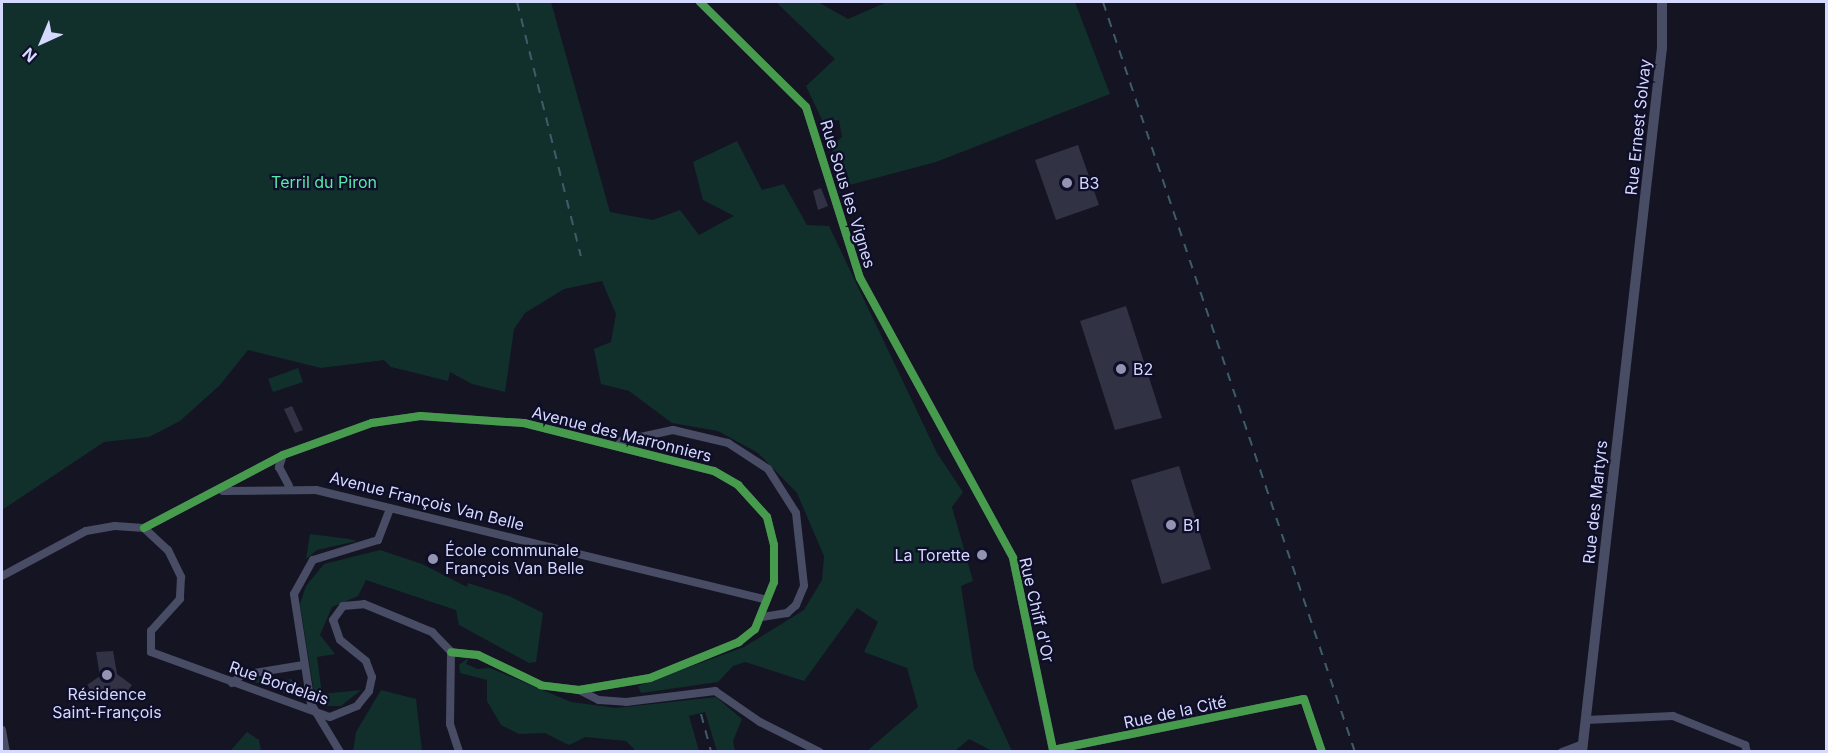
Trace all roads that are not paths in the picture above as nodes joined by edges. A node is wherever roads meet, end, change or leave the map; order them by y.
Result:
1 (700, 2) edge
2 (1662, 2) edge
3 (1638, 256) joint
4 (938, 420) joint
5 (617, 446) junction
6 (283, 455) junction
7 (288, 486) junction
8 (220, 491) junction
9 (390, 508) junction
10 (144, 528) junction
11 (2, 576) edge
12 (767, 600) junction
13 (761, 617) junction
14 (452, 651) junction
15 (303, 665) junction
16 (232, 683) junction
17 (579, 690) junction
18 (317, 714) junction
19 (1586, 720) junction
20 (2, 730) edge
21 (1582, 748) edge
22 (1053, 751) edge
23 (6, 752) edge
24 (340, 752) edge
25 (459, 752) edge
26 (820, 752) edge
27 (1322, 752) edge
28 (1562, 752) edge
29 (1747, 752) edge

1 - 4 street, Rue Sous les Vignes
2 - 3 street, Rue Ernest Solvay
3 - 19 street, Rue des Martyrs
4 - 22 street, Rue Chiff d'Or
5 - 6 street, Avenue des Marronniers
5 - 12 street, Avenue des Marronniers
5 - 13 street
6 - 7 street
6 - 8 street, Avenue des Marronniers
7 - 8 street, Avenue François Van Belle
7 - 9 street, Avenue François Van Belle
8 - 10 street, Avenue des Marronniers
9 - 12 street, Avenue François Van Belle
9 - 15 street
10 - 11 street
10 - 16 street, Rue Bordelais
12 - 13 street, Avenue des Marronniers
13 - 17 street, Avenue des Marronniers
14 - 17 street, Avenue des Marronniers
14 - 18 street, Rue Bordelais
14 - 25 street
15 - 16 street
15 - 18 street
16 - 18 street, Rue Bordelais
17 - 26 street
18 - 24 street
19 - 21 street, Rue des Martyrs
19 - 29 street
20 - 23 street
21 - 28 street
22 - 27 street, Rue de la Cité

